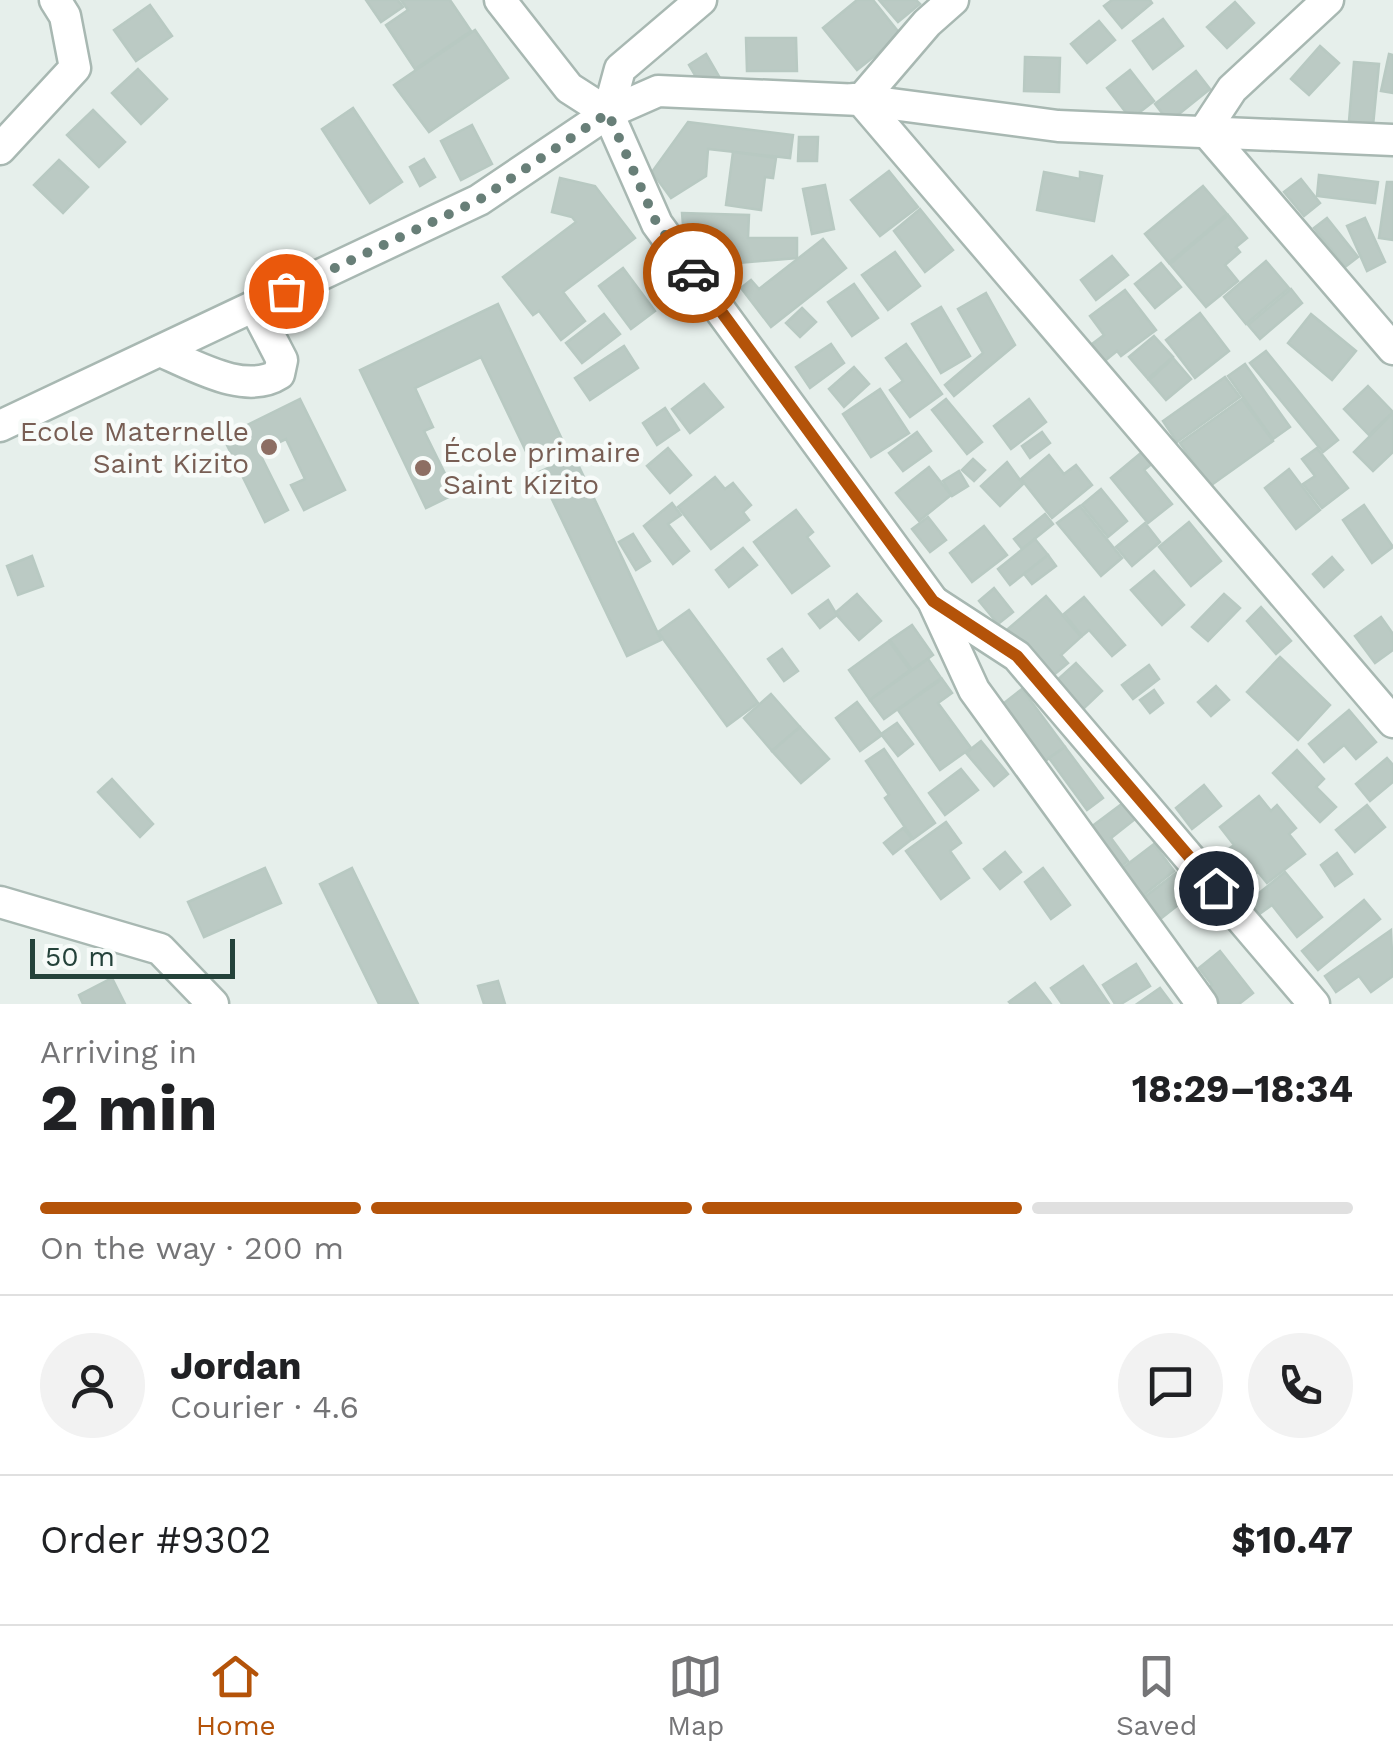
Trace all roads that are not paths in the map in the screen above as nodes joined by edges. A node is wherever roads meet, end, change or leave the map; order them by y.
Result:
1 (55, 0) edge
2 (500, 0) edge
3 (701, 0) edge
4 (953, 0) edge
5 (1328, 0) edge
6 (861, 100) junction
7 (608, 113) junction
8 (1205, 130) junction
9 (1393, 140) edge
10 (0, 149) edge
11 (254, 306) junction
12 (1393, 349) edge
13 (160, 350) junction
14 (0, 426) edge
15 (933, 601) junction
16 (1393, 722) edge
17 (0, 902) edge
18 (213, 1004) edge
19 (1202, 1004) edge
20 (1314, 1004) edge

1 - 10 street
2 - 7 street
3 - 7 street
4 - 6 street
5 - 8 street
6 - 7 street
6 - 8 street
6 - 16 street
7 - 11 street
7 - 15 street
8 - 9 street
8 - 12 street
11 - 13 street
11 - 13 street
13 - 14 street
15 - 19 street
15 - 20 street
17 - 18 street

